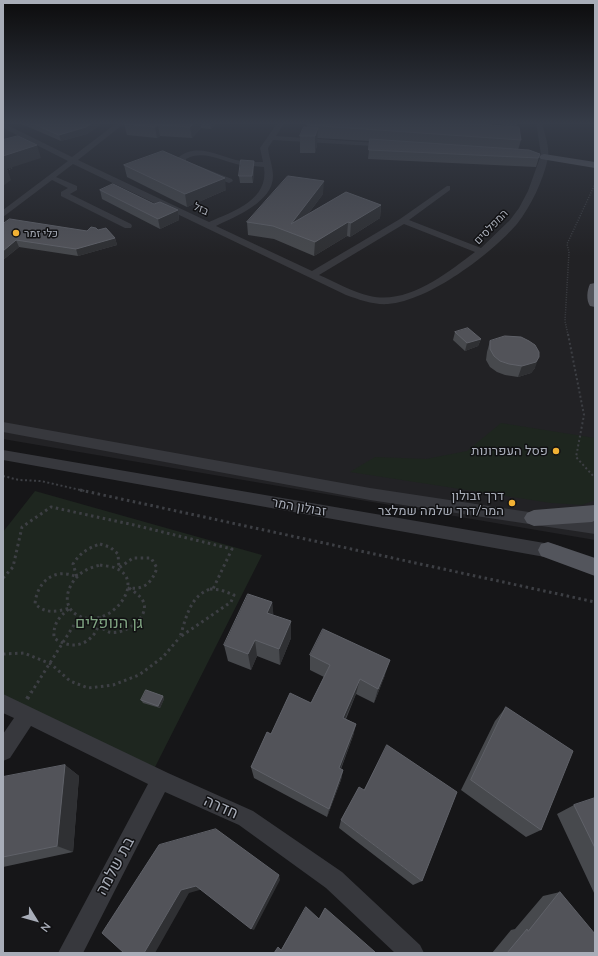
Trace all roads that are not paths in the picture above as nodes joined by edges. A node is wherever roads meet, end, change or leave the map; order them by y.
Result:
1 (55, 167) edge
2 (61, 167) edge
3 (88, 167) edge
4 (195, 167) edge
5 (266, 167) edge
6 (537, 167) edge
7 (92, 170) junction
8 (53, 175) junction
9 (229, 180) dead end
10 (447, 188) dead end
11 (3, 205) edge
12 (3, 214) edge
13 (403, 221) junction
14 (128, 226) dead end
15 (209, 226) junction
16 (483, 252) junction
17 (312, 275) junction
18 (595, 287) edge
19 (394, 300) joint
20 (595, 303) edge
21 (3, 427) edge
22 (3, 455) edge
23 (48, 463) junction
24 (3, 464) edge
25 (595, 512) edge
26 (534, 518) junction
27 (595, 528) edge
28 (548, 550) junction
29 (595, 559) edge
30 (595, 567) edge
31 (16, 710) edge
32 (3, 751) edge
33 (161, 780) junction
34 (70, 953) edge
35 (412, 953) edge

1 - 11 street
2 - 8 street
3 - 7 street, בזל
4 - 9 street
5 - 15 street
6 - 16 street, המפלסים
7 - 8 street
7 - 15 street, בזל
8 - 12 street
8 - 14 street
10 - 13 street
13 - 16 street
13 - 17 street
15 - 17 street, בזל
16 - 19 street, המפלסים
17 - 19 street, בזל
18 - 20 main road
21 - 26 street, זבולון המר
22 - 23 street, זבולון המר
23 - 24 street
23 - 28 street, זבולון המר
25 - 26 main road
26 - 27 street, זבולון המר
28 - 29 street, זבולון המר
28 - 30 main road
31 - 32 street
31 - 33 street, חדרה
33 - 34 street, בת שלמה
33 - 35 street, חדרה

